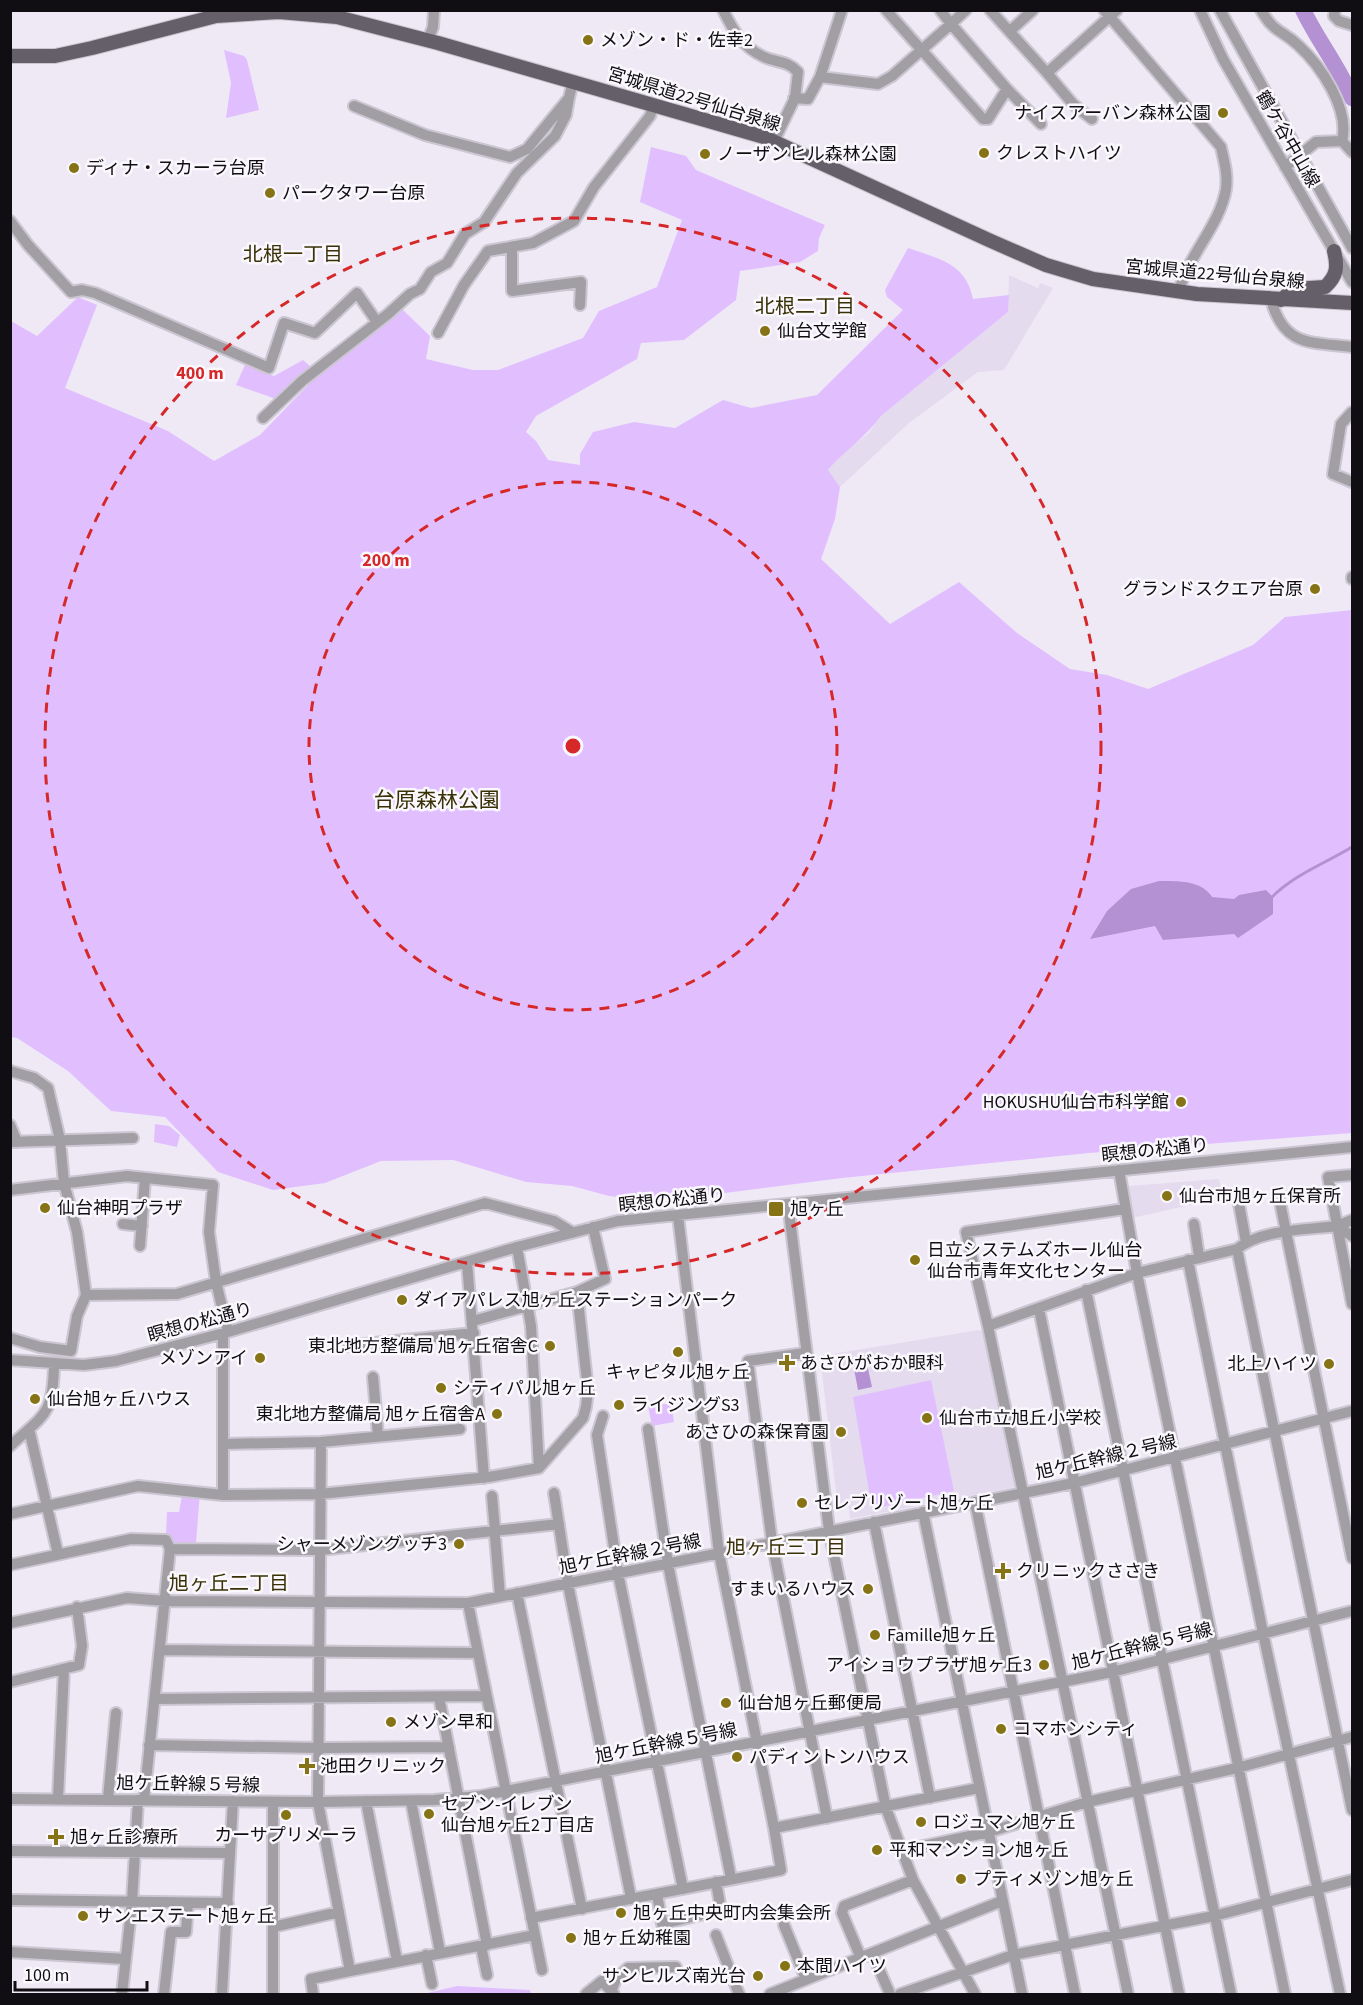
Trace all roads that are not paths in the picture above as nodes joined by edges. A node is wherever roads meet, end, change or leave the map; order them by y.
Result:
1 (434, 10) edge
2 (723, 10) edge
3 (842, 10) edge
4 (886, 10) edge
5 (940, 10) edge
6 (966, 10) edge
7 (990, 10) edge
8 (1033, 10) edge
9 (1200, 10) edge
10 (1220, 10) edge
11 (1261, 10) edge
12 (1335, 10) edge
13 (215, 13) edge
14 (1110, 13) edge
15 (951, 24) junction
16 (1353, 25) edge
17 (1010, 31) junction
18 (428, 40) junction
19 (921, 49) junction
20 (10, 56) edge
21 (1047, 73) junction
22 (820, 77) junction
23 (573, 81) junction
24 (1007, 89) junction
25 (569, 98) junction
26 (794, 98) junction
27 (654, 104) junction
28 (354, 106) dead end
29 (1092, 119) dead end
30 (1041, 124) dead end
31 (774, 141) junction
32 (1342, 141) junction
33 (1353, 152) edge
34 (1299, 156) junction
35 (1285, 167) junction
36 (10, 221) edge
37 (512, 248) junction
38 (1353, 248) edge
39 (1334, 251) junction
40 (1353, 282) edge
41 (1179, 292) junction
42 (1276, 299) junction
43 (1353, 303) edge
44 (580, 305) dead end
45 (377, 322) junction
46 (438, 333) dead end
47 (1353, 347) edge
48 (1353, 412) edge
49 (263, 418) dead end
50 (1353, 482) edge
51 (10, 1071) edge
52 (10, 1125) edge
53 (133, 1138) dead end
54 (60, 1140) junction
55 (14, 1142) edge
56 (1353, 1147) edge
57 (1119, 1170) junction
58 (1353, 1175) edge
59 (145, 1178) junction
60 (64, 1183) junction
61 (10, 1190) edge
62 (1280, 1202) dead end
63 (788, 1204) junction
64 (1239, 1204) dead end
65 (1125, 1209) junction
66 (678, 1216) junction
67 (1353, 1220) edge
68 (123, 1224) dead end
69 (1194, 1224) dead end
70 (142, 1226) junction
71 (1337, 1226) junction
72 (592, 1227) junction
73 (572, 1232) junction
74 (1285, 1233) junction
75 (1353, 1236) edge
76 (1246, 1242) junction
77 (140, 1246) dead end
78 (518, 1247) junction
79 (1237, 1250) junction
80 (1194, 1258) junction
81 (467, 1262) junction
82 (1137, 1273) junction
83 (216, 1282) junction
84 (1086, 1290) junction
85 (577, 1292) junction
86 (86, 1295) junction
87 (1353, 1304) edge
88 (527, 1306) junction
89 (1039, 1309) junction
90 (473, 1321) junction
91 (988, 1326) junction
92 (225, 1333) junction
93 (474, 1333) junction
94 (10, 1338) edge
95 (345, 1346) dead end
96 (805, 1353) junction
97 (10, 1360) edge
98 (54, 1364) junction
99 (373, 1377) dead end
100 (1353, 1411) edge
101 (603, 1416) dead end
102 (1323, 1418) junction
103 (29, 1429) junction
104 (460, 1429) dead end
105 (648, 1429) dead end
106 (1274, 1432) junction
107 (378, 1436) junction
108 (321, 1442) junction
109 (225, 1444) junction
110 (1225, 1445) junction
111 (10, 1446) edge
112 (1175, 1458) junction
113 (539, 1468) junction
114 (1122, 1471) junction
115 (484, 1478) junction
116 (1074, 1483) junction
117 (554, 1493) dead end
118 (321, 1494) junction
119 (1022, 1494) junction
120 (223, 1495) junction
121 (492, 1496) dead end
122 (975, 1502) junction
123 (47, 1507) junction
124 (923, 1512) junction
125 (10, 1514) edge
126 (874, 1522) junction
127 (559, 1524) junction
128 (829, 1530) junction
129 (495, 1533) junction
130 (772, 1542) junction
131 (170, 1549) junction
132 (320, 1550) junction
133 (719, 1553) junction
134 (58, 1554) junction
135 (1353, 1558) edge
136 (668, 1564) junction
137 (10, 1565) edge
138 (618, 1573) junction
139 (568, 1584) junction
140 (518, 1593) junction
141 (500, 1596) junction
142 (165, 1601) junction
143 (320, 1602) junction
144 (468, 1603) junction
145 (76, 1607) junction
146 (1353, 1611) edge
147 (1312, 1621) junction
148 (10, 1623) edge
149 (1263, 1633) junction
150 (1212, 1647) junction
151 (161, 1650) junction
152 (320, 1651) junction
153 (478, 1653) junction
154 (1161, 1660) junction
155 (64, 1669) junction
156 (1112, 1672) junction
157 (10, 1682) edge
158 (1064, 1682) junction
159 (1013, 1691) junction
160 (486, 1696) junction
161 (439, 1697) junction
162 (155, 1699) junction
163 (320, 1699) junction
164 (962, 1701) junction
165 (912, 1711) junction
166 (116, 1713) dead end
167 (866, 1721) junction
168 (810, 1731) junction
169 (1353, 1737) edge
170 (1338, 1740) junction
171 (756, 1742) junction
172 (149, 1745) junction
173 (320, 1748) junction
174 (449, 1748) junction
175 (704, 1752) junction
176 (1288, 1754) junction
177 (655, 1762) junction
178 (1237, 1768) junction
179 (605, 1771) junction
180 (1186, 1780) junction
181 (555, 1782) junction
182 (979, 1788) junction
183 (10, 1792) edge
184 (504, 1792) junction
185 (1136, 1792) junction
186 (11, 1798) edge
187 (58, 1798) junction
188 (930, 1798) junction
189 (108, 1799) junction
190 (458, 1799) junction
191 (141, 1800) junction
192 (233, 1801) junction
193 (366, 1801) junction
194 (411, 1801) junction
195 (273, 1802) junction
196 (318, 1802) junction
197 (1087, 1802) junction
198 (886, 1808) junction
199 (1353, 1810) edge
200 (1038, 1816) junction
201 (827, 1818) junction
202 (774, 1828) junction
203 (989, 1832) junction
204 (10, 1851) edge
205 (136, 1851) junction
206 (900, 1851) junction
207 (230, 1853) junction
208 (731, 1878) junction
209 (913, 1880) junction
210 (1353, 1880) edge
211 (716, 1882) junction
212 (682, 1889) junction
213 (1317, 1890) junction
214 (657, 1894) junction
215 (631, 1898) junction
216 (10, 1900) edge
217 (1002, 1901) junction
218 (132, 1902) junction
219 (188, 1903) junction
220 (1266, 1903) junction
221 (228, 1904) junction
222 (582, 1909) junction
223 (339, 1912) junction
224 (1214, 1916) junction
225 (531, 1918) junction
226 (784, 1925) dead end
227 (1165, 1926) junction
228 (273, 1927) junction
229 (937, 1928) junction
230 (535, 1935) junction
231 (716, 1935) dead end
232 (1116, 1936) junction
233 (484, 1945) junction
234 (1065, 1947) junction
235 (440, 1952) junction
236 (10, 1953) edge
237 (872, 1953) junction
238 (426, 1955) junction
239 (1013, 1955) junction
240 (861, 1958) junction
241 (125, 1959) junction
242 (397, 1961) junction
243 (676, 1967) dead end
244 (542, 1970) dead end
245 (350, 1971) junction
246 (962, 1973) junction
247 (487, 1976) dead end
248 (806, 1979) junction
249 (432, 1984) dead end
250 (612, 1993) edge
251 (122, 1995) edge
252 (164, 1995) edge
253 (222, 1995) edge
254 (273, 1995) edge
255 (313, 1995) edge
256 (586, 1995) edge
257 (739, 1995) edge
258 (770, 1995) edge
259 (890, 1995) edge
260 (900, 1995) edge
261 (975, 1995) edge
262 (1023, 1995) edge
263 (1075, 1995) edge
264 (1128, 1995) edge
265 (1179, 1995) edge
266 (1231, 1995) edge
267 (1285, 1995) edge
268 (1341, 1995) edge

1 - 18 street
2 - 26 street
3 - 22 street
4 - 19 street
5 - 15 street
6 - 15 street
7 - 17 street
8 - 17 street
9 - 35 street, 鶴ケ谷中山線
10 - 34 street
11 - 32 street
12 - 16 street
13 - 18 main road, 宮城県道22号仙台泉線
13 - 20 main road, 宮城県道22号仙台泉線
14 - 21 street
14 - 41 street
15 - 19 street
15 - 24 street
17 - 21 street
18 - 23 main road, 宮城県道22号仙台泉線
19 - 22 street
19 - 24 street
21 - 29 street
22 - 26 street
23 - 25 street
23 - 27 main road, 宮城県道22号仙台泉線
24 - 30 street
25 - 28 street
25 - 45 street
26 - 31 street
27 - 31 main road, 宮城県道22号仙台泉線
27 - 37 street
31 - 41 main road, 宮城県道22号仙台泉線
32 - 33 street
32 - 34 street
34 - 35 street
34 - 38 street
35 - 39 street, 鶴ケ谷中山線
36 - 45 street
37 - 44 street
37 - 46 street
39 - 40 street, 鶴ケ谷中山線
39 - 42 main road
41 - 42 main road, 宮城県道22号仙台泉線
42 - 43 main road, 宮城県道22号仙台泉線
42 - 47 street
45 - 49 street
48 - 50 street
51 - 54 street
52 - 55 street
53 - 54 street
54 - 55 street
54 - 60 street
56 - 57 street, 瞑想の松通り
57 - 63 street, 瞑想の松通り
57 - 65 street
58 - 71 street
59 - 60 street
59 - 70 street
59 - 83 street
60 - 61 street
60 - 86 street
62 - 74 street
63 - 66 street, 瞑想の松通り
63 - 96 street
64 - 76 street
65 - 82 street
65 - 91 street
66 - 72 street, 瞑想の松通り
66 - 133 street
67 - 71 street
68 - 70 street
69 - 80 street
70 - 77 street
71 - 74 street
71 - 75 street
71 - 87 street
72 - 73 street, 瞑想の松通り
72 - 85 street
73 - 78 street, 瞑想の松通り
73 - 83 street
74 - 76 street
74 - 102 street
76 - 79 street
78 - 81 street, 瞑想の松通り
78 - 88 street
79 - 80 street
79 - 106 street
80 - 82 street
80 - 110 street
81 - 90 street
81 - 92 street, 瞑想の松通り
82 - 84 street
82 - 112 street
83 - 86 street
83 - 92 street
84 - 89 street
84 - 114 street
85 - 88 street
85 - 113 street
86 - 94 street
88 - 90 street
88 - 113 street
89 - 91 street
89 - 116 street
90 - 93 street
91 - 119 street
92 - 98 street, 瞑想の松通り
92 - 109 street
93 - 95 street
93 - 115 street
96 - 128 street
96 - 130 street
97 - 98 street, 瞑想の松通り
98 - 103 street
99 - 107 street
100 - 102 street, 旭ケ丘幹線２号線
101 - 138 street
102 - 106 street, 旭ケ丘幹線２号線
102 - 135 street
103 - 111 street
103 - 123 street
104 - 107 street
105 - 136 street
106 - 110 street, 旭ケ丘幹線２号線
106 - 147 street
107 - 108 street
108 - 109 street
108 - 118 street
109 - 120 street
110 - 112 street, 旭ケ丘幹線２号線
110 - 149 street
112 - 114 street, 旭ケ丘幹線２号線
112 - 150 street
113 - 115 street
114 - 116 street, 旭ケ丘幹線２号線
114 - 154 street
115 - 118 street
116 - 119 street, 旭ケ丘幹線２号線
116 - 156 street
117 - 127 street
118 - 120 street
118 - 132 street
119 - 122 street, 旭ケ丘幹線２号線
119 - 158 street
120 - 123 street
121 - 129 street
122 - 124 street, 旭ケ丘幹線２号線
122 - 159 street
123 - 125 street
123 - 134 street
124 - 126 street, 旭ケ丘幹線２号線
124 - 164 street
126 - 128 street, 旭ケ丘幹線２号線
126 - 165 street
127 - 129 street
127 - 139 street
128 - 130 street, 旭ケ丘幹線２号線
128 - 167 street
129 - 132 street
129 - 141 street
130 - 133 street, 旭ケ丘幹線２号線
130 - 168 street
131 - 132 street
131 - 134 street
131 - 142 street
132 - 143 street
133 - 136 street, 旭ケ丘幹線２号線
133 - 171 street
134 - 137 street
136 - 138 street, 旭ケ丘幹線２号線
136 - 175 street
138 - 139 street, 旭ケ丘幹線２号線
138 - 177 street
139 - 140 street, 旭ケ丘幹線２号線
139 - 179 street
140 - 141 street, 旭ケ丘幹線２号線
140 - 181 street
141 - 144 street, 旭ケ丘幹線２号線
142 - 143 street, 旭ケ丘幹線２号線
142 - 145 street, 旭ケ丘幹線２号線
142 - 151 street
143 - 144 street, 旭ケ丘幹線２号線
143 - 152 street
144 - 153 street
145 - 148 street, 旭ケ丘幹線２号線
145 - 155 street
146 - 147 street, 旭ケ丘幹線５号線
147 - 149 street, 旭ケ丘幹線５号線
147 - 170 street
149 - 150 street, 旭ケ丘幹線５号線
149 - 176 street
150 - 154 street, 旭ケ丘幹線５号線
150 - 178 street
151 - 152 street
151 - 162 street
152 - 153 street
152 - 163 street
153 - 160 street
154 - 156 street, 旭ケ丘幹線５号線
154 - 180 street
155 - 157 street
155 - 187 street
156 - 158 street, 旭ケ丘幹線５号線
156 - 185 street
158 - 159 street, 旭ケ丘幹線５号線
158 - 197 street
159 - 164 street, 旭ケ丘幹線５号線
159 - 200 street
160 - 161 street
160 - 184 street
161 - 163 street
161 - 174 street
162 - 163 street
162 - 172 street
163 - 173 street
164 - 165 street, 旭ケ丘幹線５号線
164 - 182 street
165 - 167 street, 旭ケ丘幹線５号線
165 - 188 street
166 - 189 street
167 - 168 street, 旭ケ丘幹線５号線
167 - 198 street
168 - 171 street, 旭ケ丘幹線５号線
168 - 201 street
169 - 170 street
170 - 176 street
170 - 199 street
171 - 175 street, 旭ケ丘幹線５号線
171 - 202 street
172 - 173 street
172 - 191 street
173 - 174 street
173 - 196 street
174 - 190 street
175 - 177 street, 旭ケ丘幹線５号線
175 - 208 street
176 - 178 street
176 - 213 street
177 - 179 street, 旭ケ丘幹線５号線
177 - 212 street
178 - 180 street
178 - 220 street
179 - 181 street, 旭ケ丘幹線５号線
179 - 215 street
180 - 185 street
180 - 224 street
181 - 184 street, 旭ケ丘幹線５号線
181 - 222 street
182 - 188 street
182 - 203 street
183 - 186 street
184 - 190 street, 旭ケ丘幹線５号線
184 - 225 street
185 - 197 street
185 - 227 street
186 - 187 street, 旭ケ丘幹線５号線
187 - 189 street, 旭ケ丘幹線５号線
188 - 198 street
189 - 191 street, 旭ケ丘幹線５号線
190 - 194 street, 旭ケ丘幹線５号線
190 - 233 street
191 - 192 street, 旭ケ丘幹線５号線
191 - 205 street
192 - 195 street, 旭ケ丘幹線５号線
192 - 207 street
193 - 194 street, 旭ケ丘幹線５号線
193 - 196 street, 旭ケ丘幹線５号線
193 - 242 street
194 - 235 street
195 - 196 street, 旭ケ丘幹線５号線
195 - 228 street
196 - 223 street
197 - 200 street
197 - 232 street
198 - 201 street
198 - 206 street
200 - 203 street
200 - 234 street
201 - 202 street
202 - 208 street
203 - 206 street
203 - 217 street
204 - 205 street
205 - 207 street
205 - 218 street
206 - 209 street
207 - 221 street
208 - 211 street
209 - 229 street
209 - 240 street
210 - 213 street
211 - 212 street
211 - 214 street
212 - 214 street
213 - 220 street
213 - 268 street
214 - 215 street
215 - 222 street
216 - 218 street
217 - 229 street
217 - 239 street
218 - 219 street
218 - 241 street
219 - 221 street
219 - 252 street
220 - 224 street
220 - 267 street
221 - 253 street
222 - 225 street
223 - 228 street
223 - 245 street
224 - 227 street
224 - 266 street
225 - 230 street
226 - 248 street
227 - 232 street
227 - 265 street
228 - 254 street
229 - 237 street
229 - 246 street
230 - 233 street
230 - 244 street
231 - 257 street
232 - 234 street
232 - 264 street
233 - 235 street
233 - 247 street
234 - 239 street
234 - 263 street
235 - 238 street
236 - 241 street
237 - 240 street
237 - 259 street
238 - 242 street
238 - 249 street
239 - 246 street
239 - 262 street
240 - 248 street
241 - 251 street
242 - 245 street
243 - 250 street
245 - 255 street
246 - 260 street
246 - 261 street
248 - 258 street
250 - 256 street

